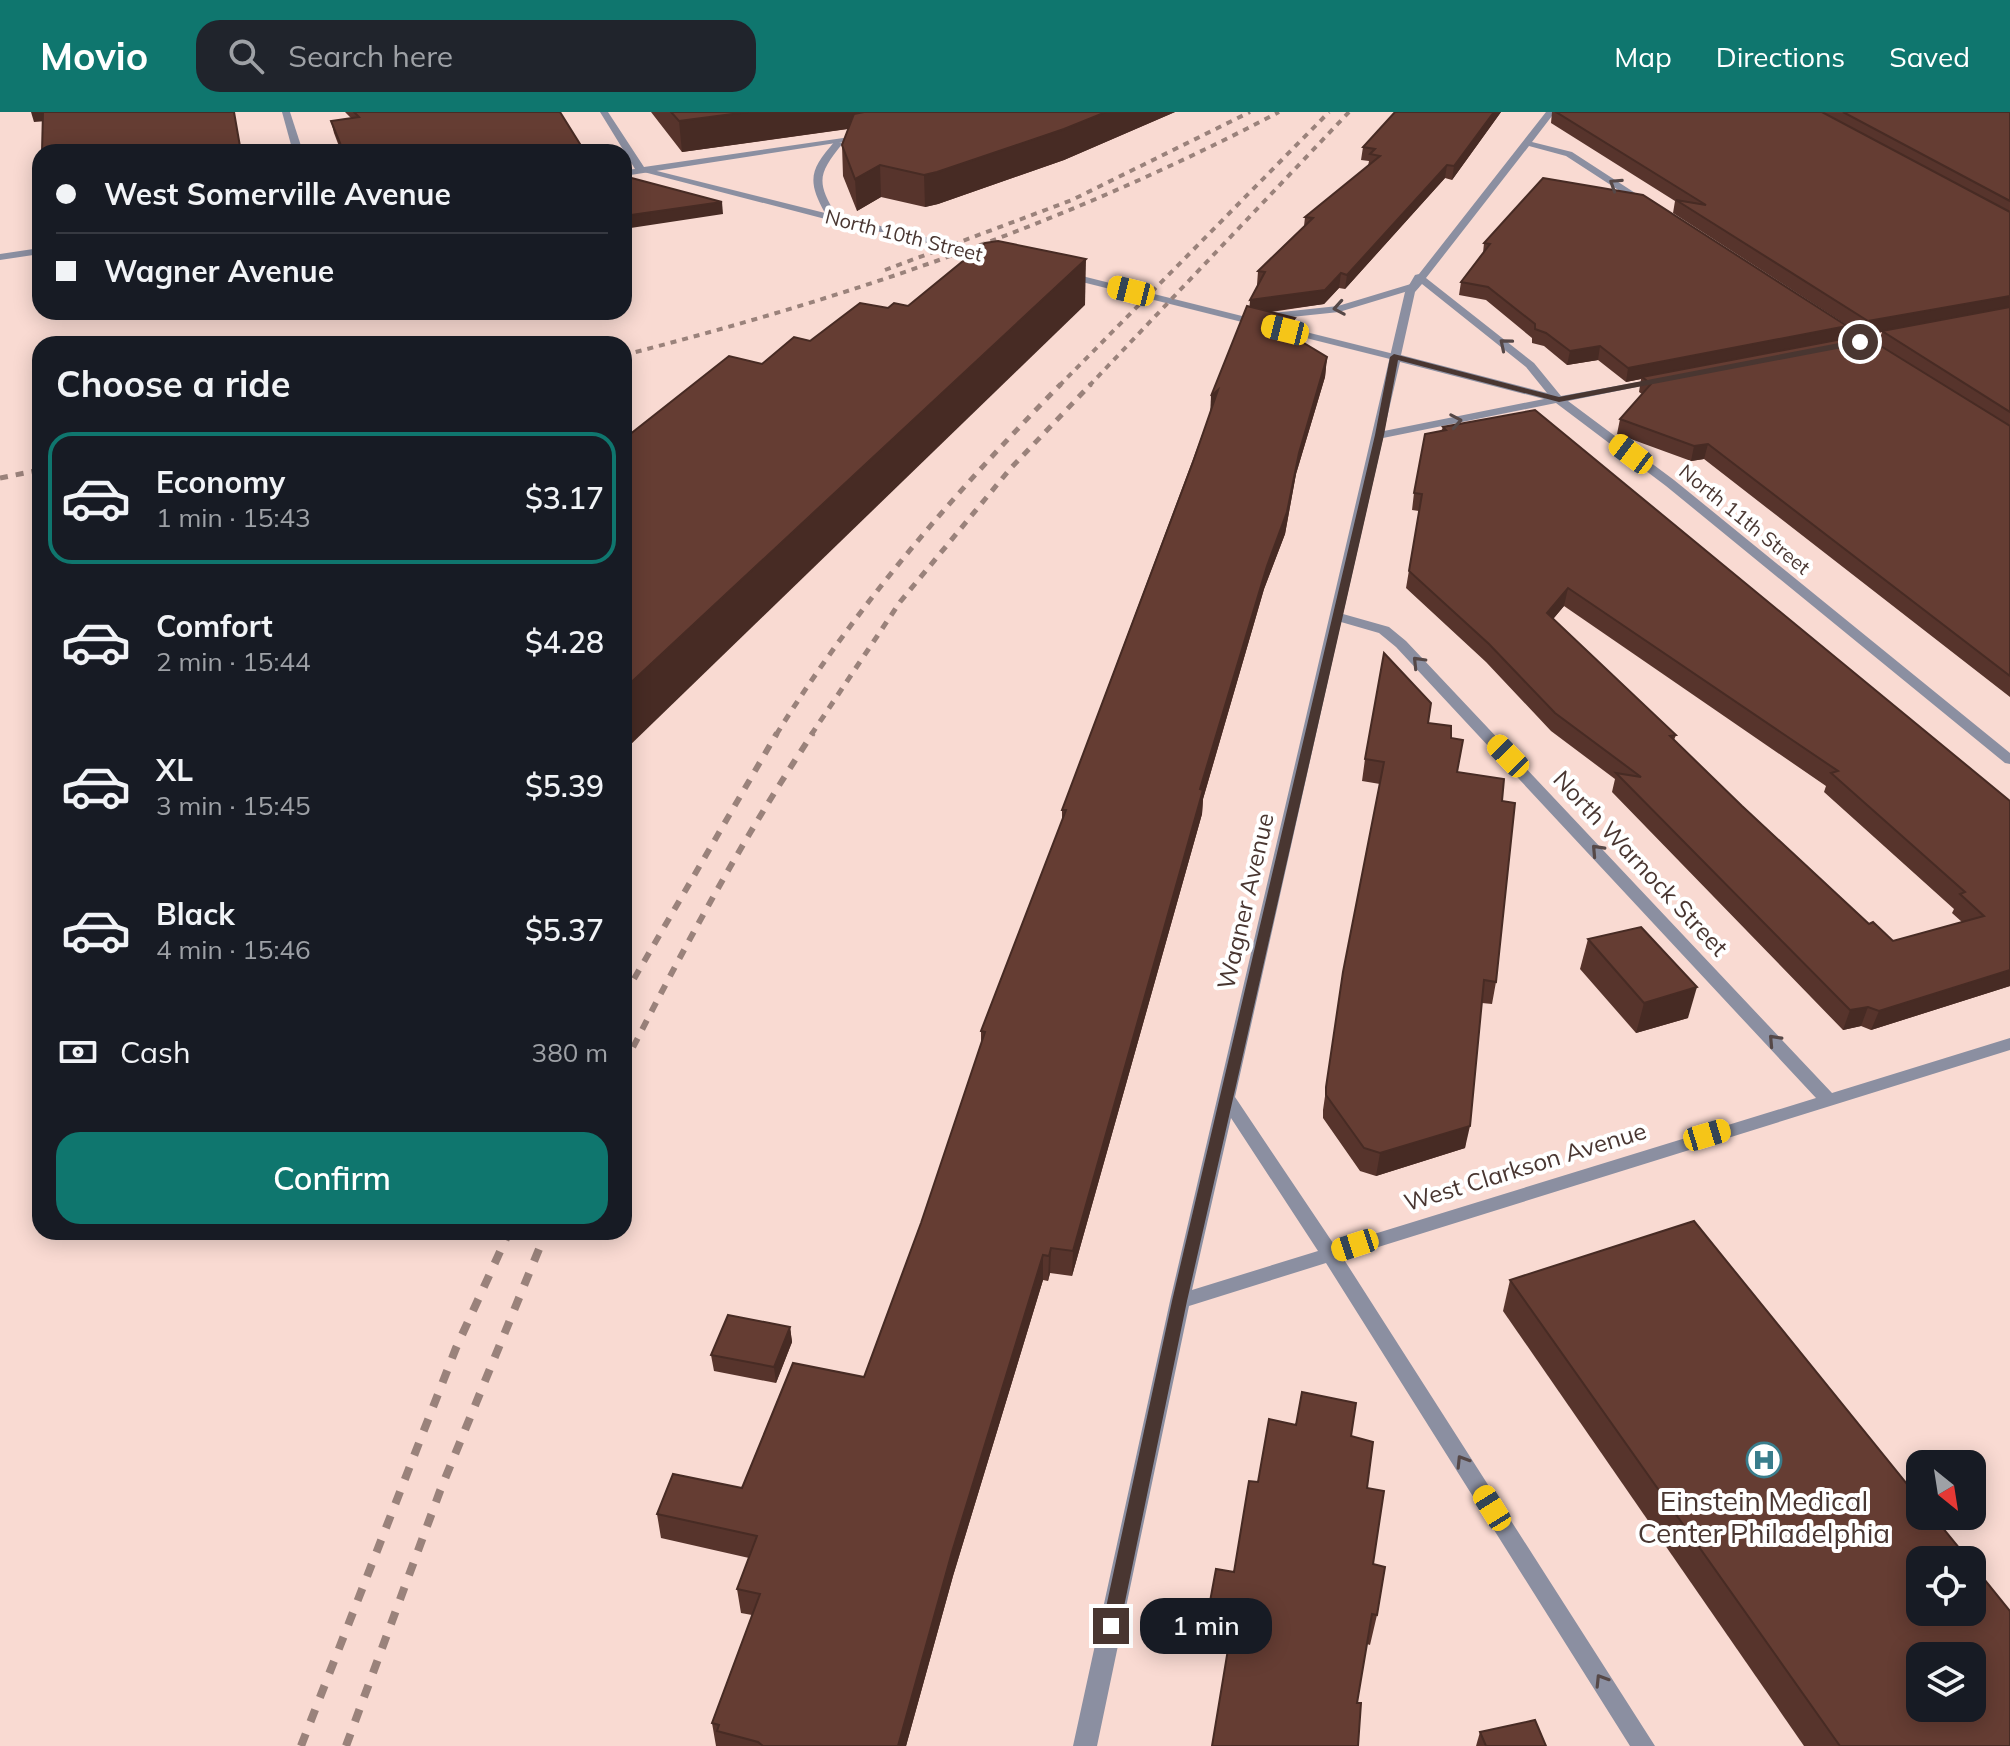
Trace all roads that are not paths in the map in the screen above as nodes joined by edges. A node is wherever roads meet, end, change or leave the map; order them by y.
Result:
1 (286, 112) edge
2 (604, 112) edge
3 (1551, 112) edge
4 (877, 135) edge
5 (838, 143) junction
6 (1526, 143) junction
7 (296, 144) edge
8 (624, 144) edge
9 (632, 156) edge
10 (641, 170) junction
11 (632, 172) edge
12 (1662, 214) edge
13 (833, 218) junction
14 (32, 252) edge
15 (0, 257) edge
16 (1008, 261) edge
17 (1049, 271) edge
18 (1416, 282) junction
19 (1237, 318) junction
20 (1394, 357) junction
21 (1674, 377) edge
22 (1559, 400) junction
23 (1380, 435) junction
24 (1338, 617) junction
25 (2010, 760) edge
26 (2010, 1044) edge
27 (1226, 1097) junction
28 (1827, 1098) junction
29 (1330, 1253) junction
30 (1180, 1301) junction
31 (1085, 1746) edge
32 (1643, 1746) edge

1 - 7 street
2 - 8 street
3 - 6 street, Wagner Avenue
4 - 5 street
5 - 10 street
5 - 13 street
12 -> 6 street
6 - 18 street, Wagner Avenue
9 - 10 street
10 - 11 street
10 - 13 street, North 10th Street
13 - 16 street, North 10th Street
14 - 15 street
17 - 19 street
18 -> 19 street
18 - 20 street, Wagner Avenue
22 -> 18 street, North 11th Street
19 - 20 street
20 - 22 street
20 - 23 street, Wagner Avenue
21 - 22 street
23 -> 22 street
22 - 25 street, North 11th Street
23 - 24 street, Wagner Avenue
24 - 27 street, Wagner Avenue
28 -> 24 street, North Warnock Street
26 - 28 street, West Clarkson Avenue
27 - 29 street
27 - 30 street, Wagner Avenue
28 - 29 street, West Clarkson Avenue
29 - 30 street
32 -> 29 street
30 - 31 street, Wagner Avenue

